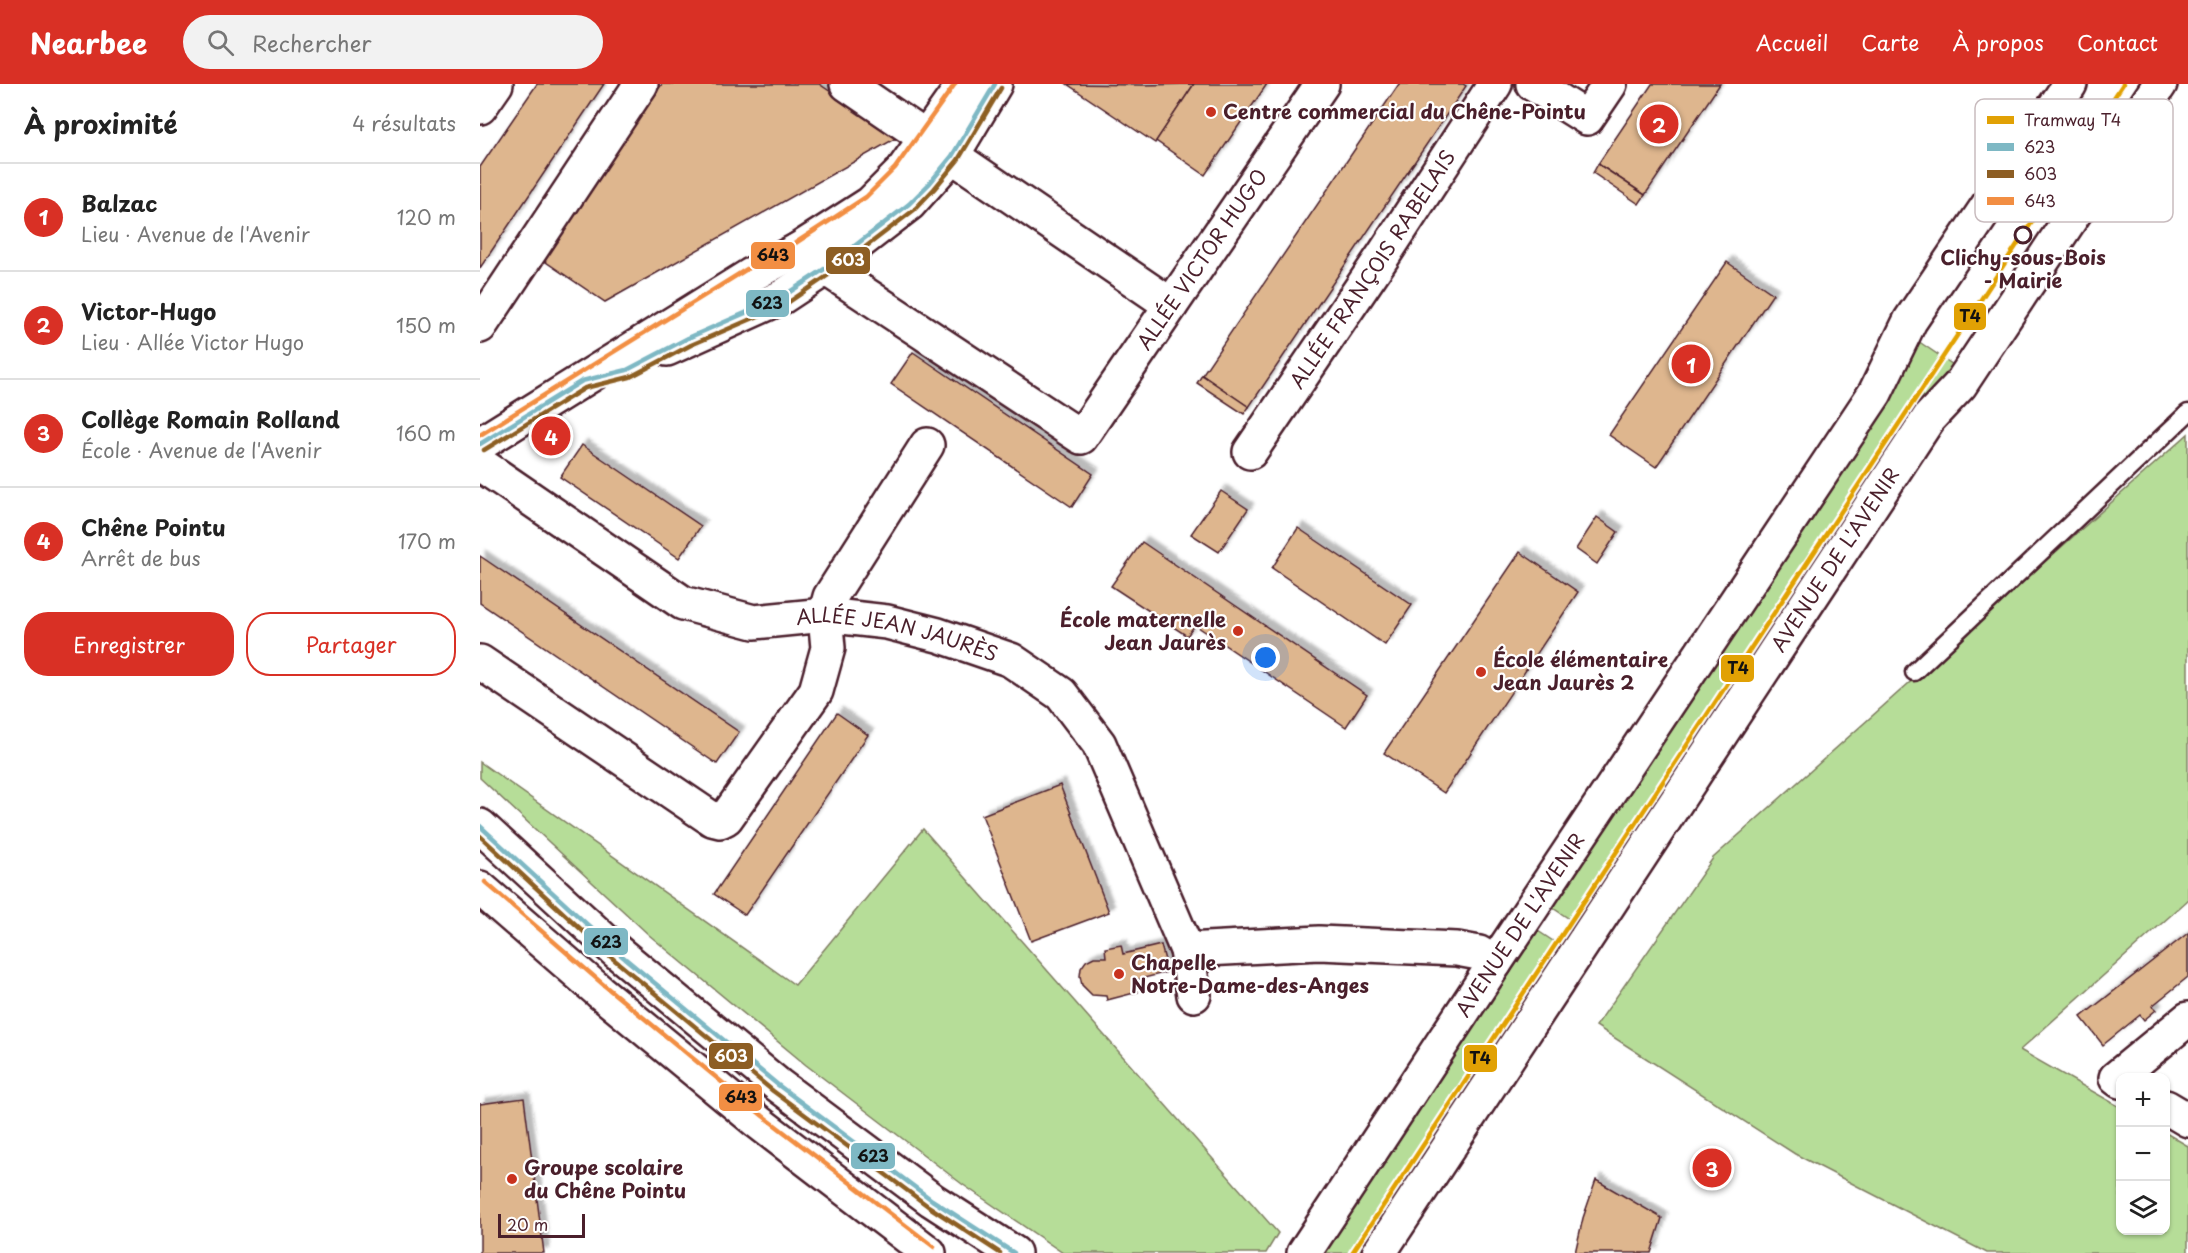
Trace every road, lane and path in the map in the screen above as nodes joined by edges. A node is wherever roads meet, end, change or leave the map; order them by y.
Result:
1 (496, 84) edge
2 (641, 84) edge
3 (847, 84) edge
4 (964, 84) edge
5 (995, 84) edge
6 (1322, 84) edge
7 (1495, 84) edge
8 (1533, 84) edge
9 (1610, 84) edge
10 (2070, 84) edge
11 (2160, 84) edge
12 (2060, 99) edge
13 (2150, 99) edge
14 (480, 107) edge
15 (939, 147) junction
16 (1977, 222) edge
17 (2068, 222) edge
18 (798, 250) junction
19 (826, 268) junction
20 (1171, 305) junction
21 (480, 326) edge
22 (582, 381) junction
23 (2188, 413) edge
24 (480, 444) edge
25 (927, 445) dead end
26 (1250, 452) dead end
27 (480, 464) edge
28 (825, 615) junction
29 (480, 662) edge
30 (1914, 672) dead end
31 (480, 825) edge
32 (480, 888) edge
33 (1187, 950) junction
34 (1495, 963) junction
35 (1194, 995) dead end
36 (2188, 1019) edge
37 (2126, 1073) edge
38 (2170, 1109) edge
39 (2188, 1120) edge
40 (929, 1253) edge
41 (1014, 1253) edge
42 (1304, 1253) edge
43 (1379, 1253) edge

1 - 14 street
2 - 21 street
3 - 15 street
4 - 15 street
5 - 15 street
6 - 20 street, ALLÉE VICTOR HUGO
7 - 26 street, ALLÉE FRANÇOIS RABELAIS
8 - 9 street
10 - 12 street, AVENUE DE L'AVENIR
11 - 13 street, AVENUE DE L'AVENIR
15 - 18 street
15 - 19 street
15 - 20 street
16 - 34 street, AVENUE DE L'AVENIR
17 - 43 street, AVENUE DE L'AVENIR
18 - 19 street
18 - 22 street
19 - 20 street, ALLÉE VICTOR HUGO
19 - 22 street
22 - 24 street
23 - 30 lane
25 - 28 street
27 - 28 street, ALLÉE JEAN JAURÈS
28 - 29 street
28 - 33 street, ALLÉE JEAN JAURÈS
31 - 41 street
32 - 40 street
33 - 34 street
33 - 35 street, ALLÉE JEAN JAURÈS
34 - 42 street, AVENUE DE L'AVENIR
36 - 37 street
38 - 39 street

